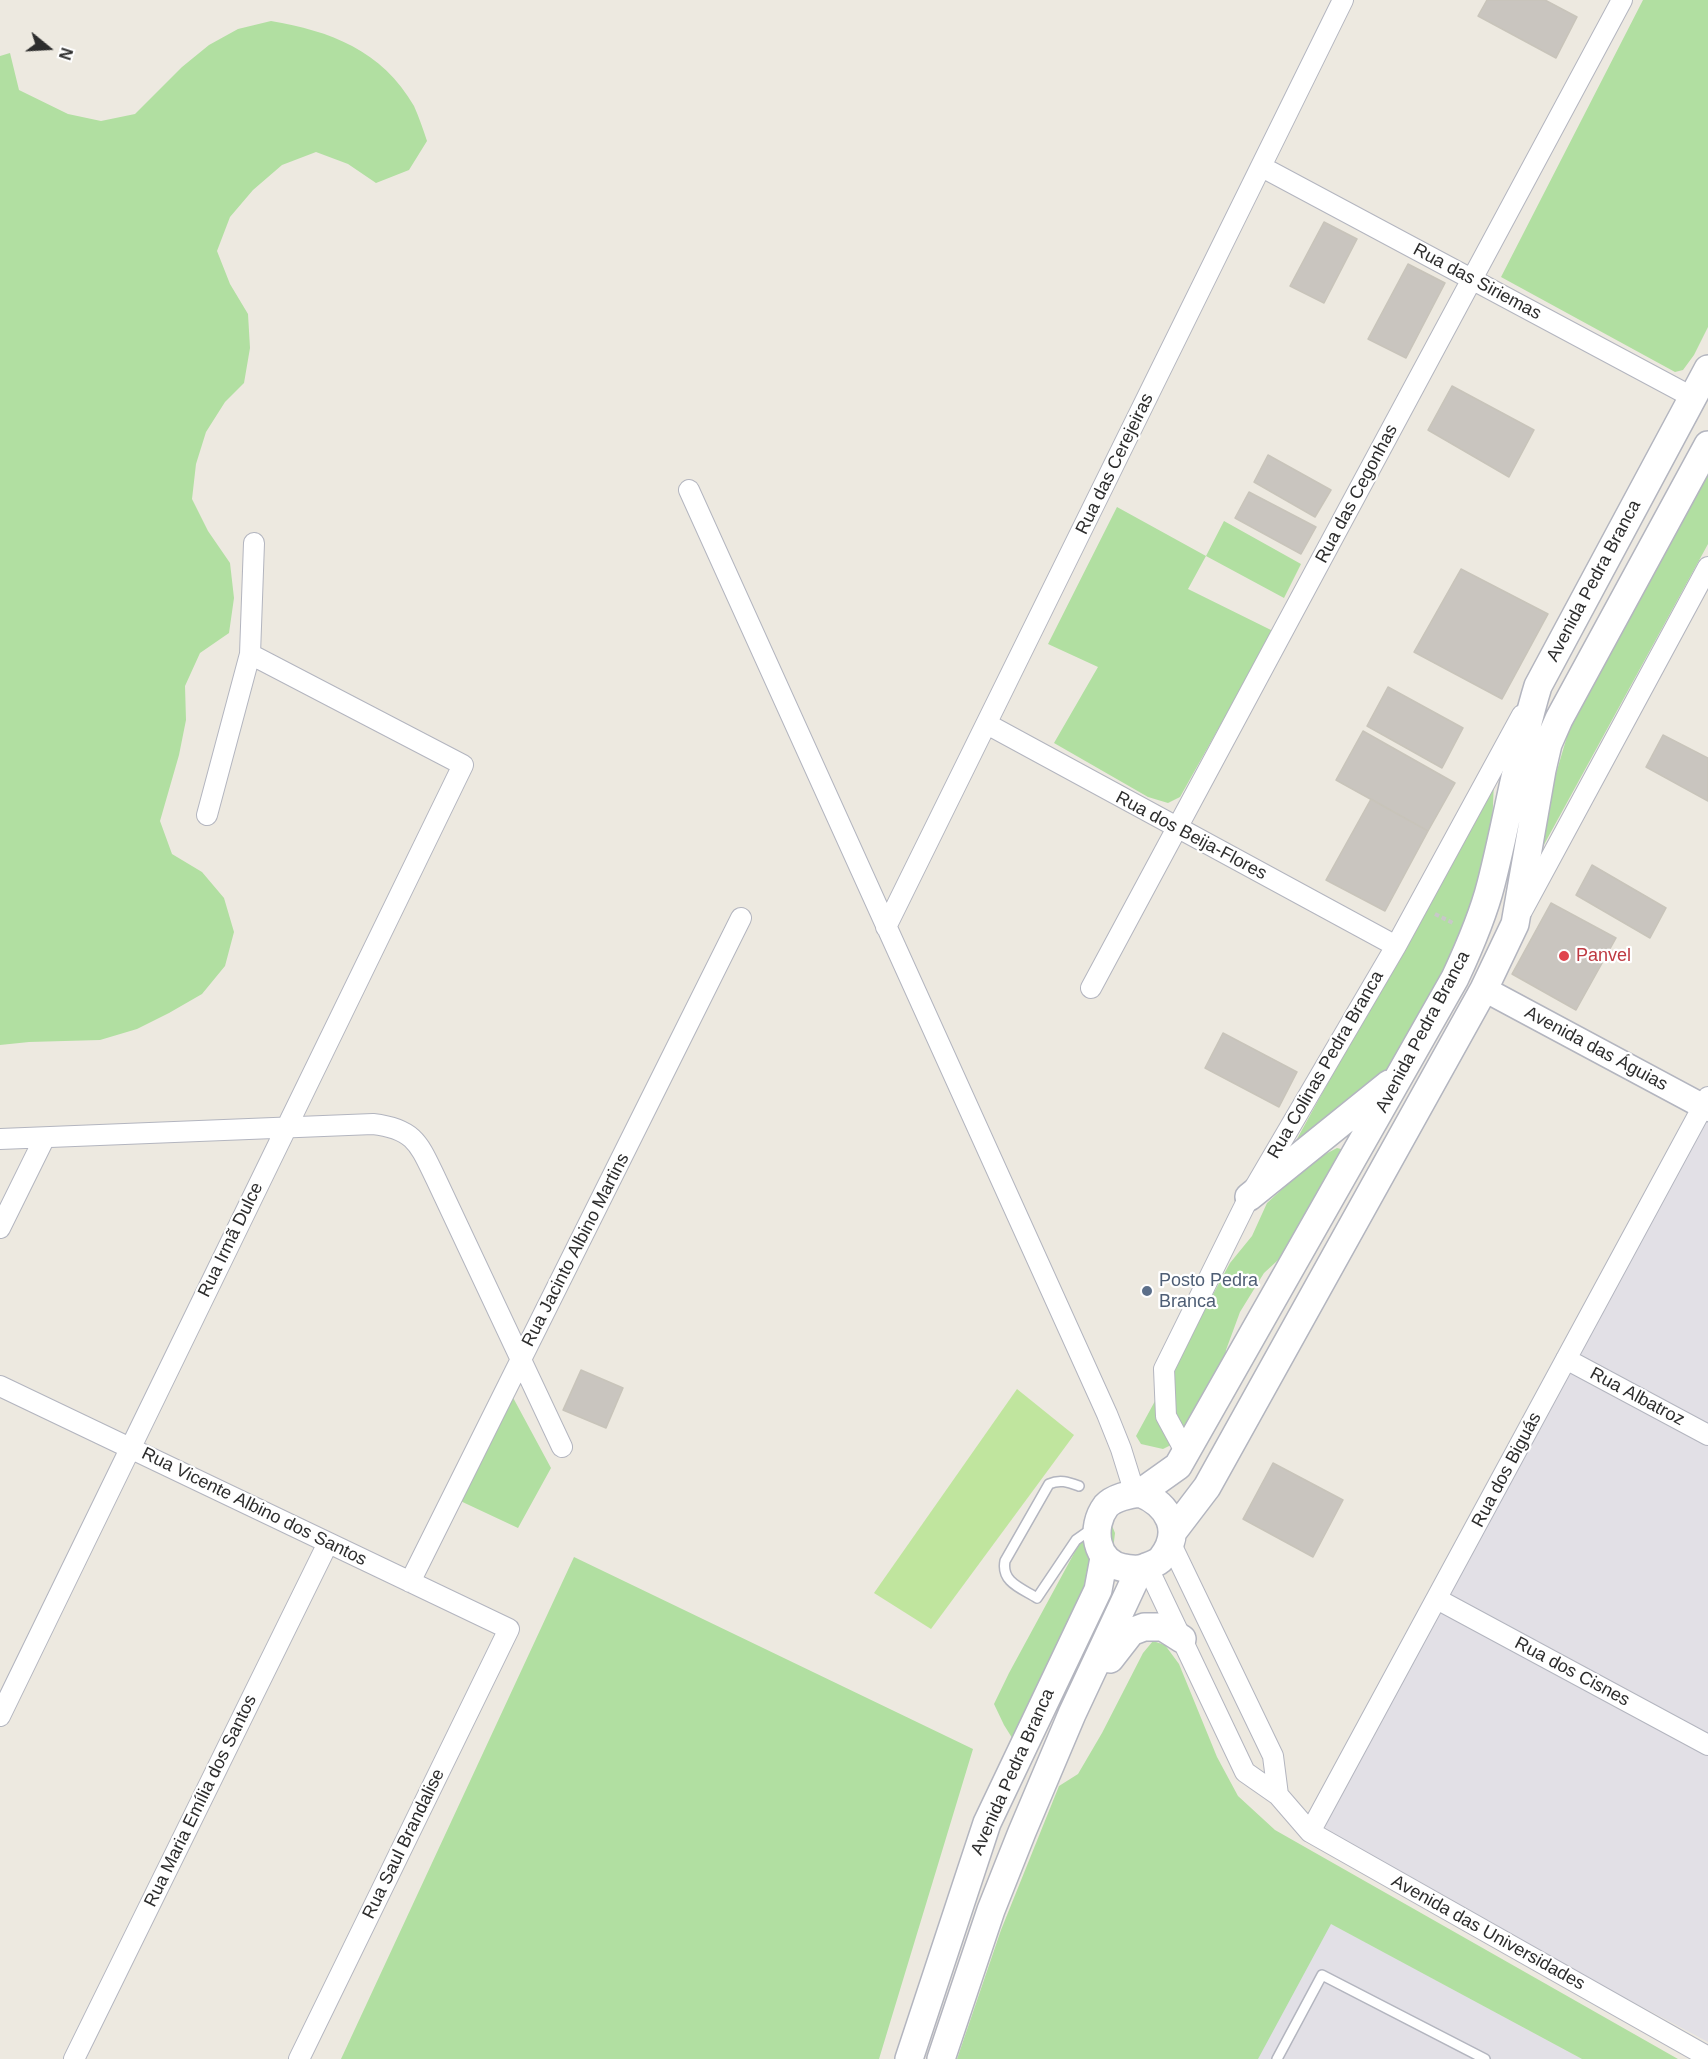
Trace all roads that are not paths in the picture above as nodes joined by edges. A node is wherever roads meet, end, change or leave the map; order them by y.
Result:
1 (1343, 0) edge
2 (1622, 0) edge
3 (1262, 167) junction
4 (1471, 280) junction
5 (1708, 369) edge
6 (1692, 397) junction
7 (1708, 445) edge
8 (689, 490) dead end
9 (254, 543) dead end
10 (1708, 567) edge
11 (250, 654) junction
12 (1538, 686) junction
13 (987, 724) junction
14 (207, 815) dead end
15 (1177, 828) junction
16 (741, 918) dead end
17 (1515, 924) junction
18 (886, 927) junction
19 (1396, 946) junction
20 (1091, 988) dead end
21 (1484, 989) junction
22 (1402, 1074) junction
23 (1706, 1104) edge
24 (286, 1128) junction
25 (44, 1138) junction
26 (0, 1139) edge
27 (1249, 1197) junction
28 (0, 1228) edge
29 (1566, 1359) junction
30 (520, 1361) junction
31 (0, 1386) edge
32 (1708, 1435) edge
33 (562, 1447) dead end
34 (130, 1448) junction
35 (1186, 1453) junction
36 (1079, 1486) dead end
37 (1137, 1494) junction
38 (1096, 1526) junction
39 (1171, 1538) junction
40 (328, 1543) junction
41 (1104, 1558) junction
42 (1143, 1569) junction
43 (410, 1582) junction
44 (1437, 1599) junction
45 (509, 1629) joint
46 (1182, 1639) junction
47 (1072, 1714) junction
48 (0, 1716) edge
49 (1708, 1745) edge
50 (1278, 1795) junction
51 (1310, 1832) junction
52 (1708, 2057) edge
53 (74, 2059) edge
54 (299, 2059) edge
55 (909, 2059) edge
56 (940, 2059) edge
57 (1277, 2059) edge
58 (1485, 2059) edge

1 - 3 street, Rua das Cerejeiras
2 - 4 street, Rua das Cegonhas
3 - 4 street, Rua das Siriemas
3 - 13 street, Rua das Cerejeiras
4 - 6 street, Rua das Siriemas
4 - 15 street, Rua das Cegonhas
5 - 6 main road, Avenida Pedra Branca
6 - 12 main road, Avenida Pedra Branca
7 - 17 main road, Avenida Pedra Branca
8 - 18 street
9 - 11 street
10 - 17 street, Avenida Pedra Branca
11 - 14 street
11 - 24 street, Rua Irmã Dulce
12 - 19 street, Rua Colinas Pedra Branca
12 - 22 main road, Avenida Pedra Branca
13 - 15 street, Rua dos Beija-Flores
13 - 18 street, Rua das Cerejeiras
15 - 19 street, Rua dos Beija-Flores
15 - 20 street, Rua das Cegonhas
16 - 30 street, Rua Jacinto Albino Martins
17 - 21 main road, Avenida Pedra Branca
18 - 37 street
19 - 27 street, Rua Colinas Pedra Branca
21 - 23 street, Avenida das Águias
21 - 39 main road, Avenida Pedra Branca
22 - 27 main road
22 - 35 main road, Avenida Pedra Branca
23 - 29 street, Rua dos Biguás
24 - 25 street
24 - 30 street
24 - 34 street, Rua Irmã Dulce
25 - 26 street
25 - 28 street
27 - 35 street, Rua Colinas Pedra Branca
29 - 32 street, Rua Albatroz
29 - 44 street, Rua dos Biguás
30 - 33 street
30 - 43 street, Rua Jacinto Albino Martins
31 - 34 street, Rua Vicente Albino dos Santos
34 - 40 street, Rua Vicente Albino dos Santos
34 - 48 street, Rua Irmã Dulce
35 - 37 main road, Avenida Pedra Branca
36 - 38 lane
37 - 38 main road
37 - 39 main road
38 - 41 main road
39 - 42 main road
39 - 50 street
40 - 43 street, Rua Vicente Albino dos Santos
40 - 53 street, Rua Maria Emília dos Santos
41 - 42 main road
41 - 55 main road, Avenida Pedra Branca
42 - 46 street, Avenida das Universidades
42 - 47 main road, Avenida Pedra Branca
43 - 45 street, Rua Vicente Albino dos Santos
44 - 49 street, Rua dos Cisnes
44 - 51 street, Rua dos Biguás
45 - 54 street, Rua Saul Brandalise
46 - 47 main road
46 - 50 street, Avenida das Universidades
47 - 56 main road, Avenida Pedra Branca
50 - 51 street, Avenida das Universidades
51 - 52 street, Avenida das Universidades
57 - 58 lane

